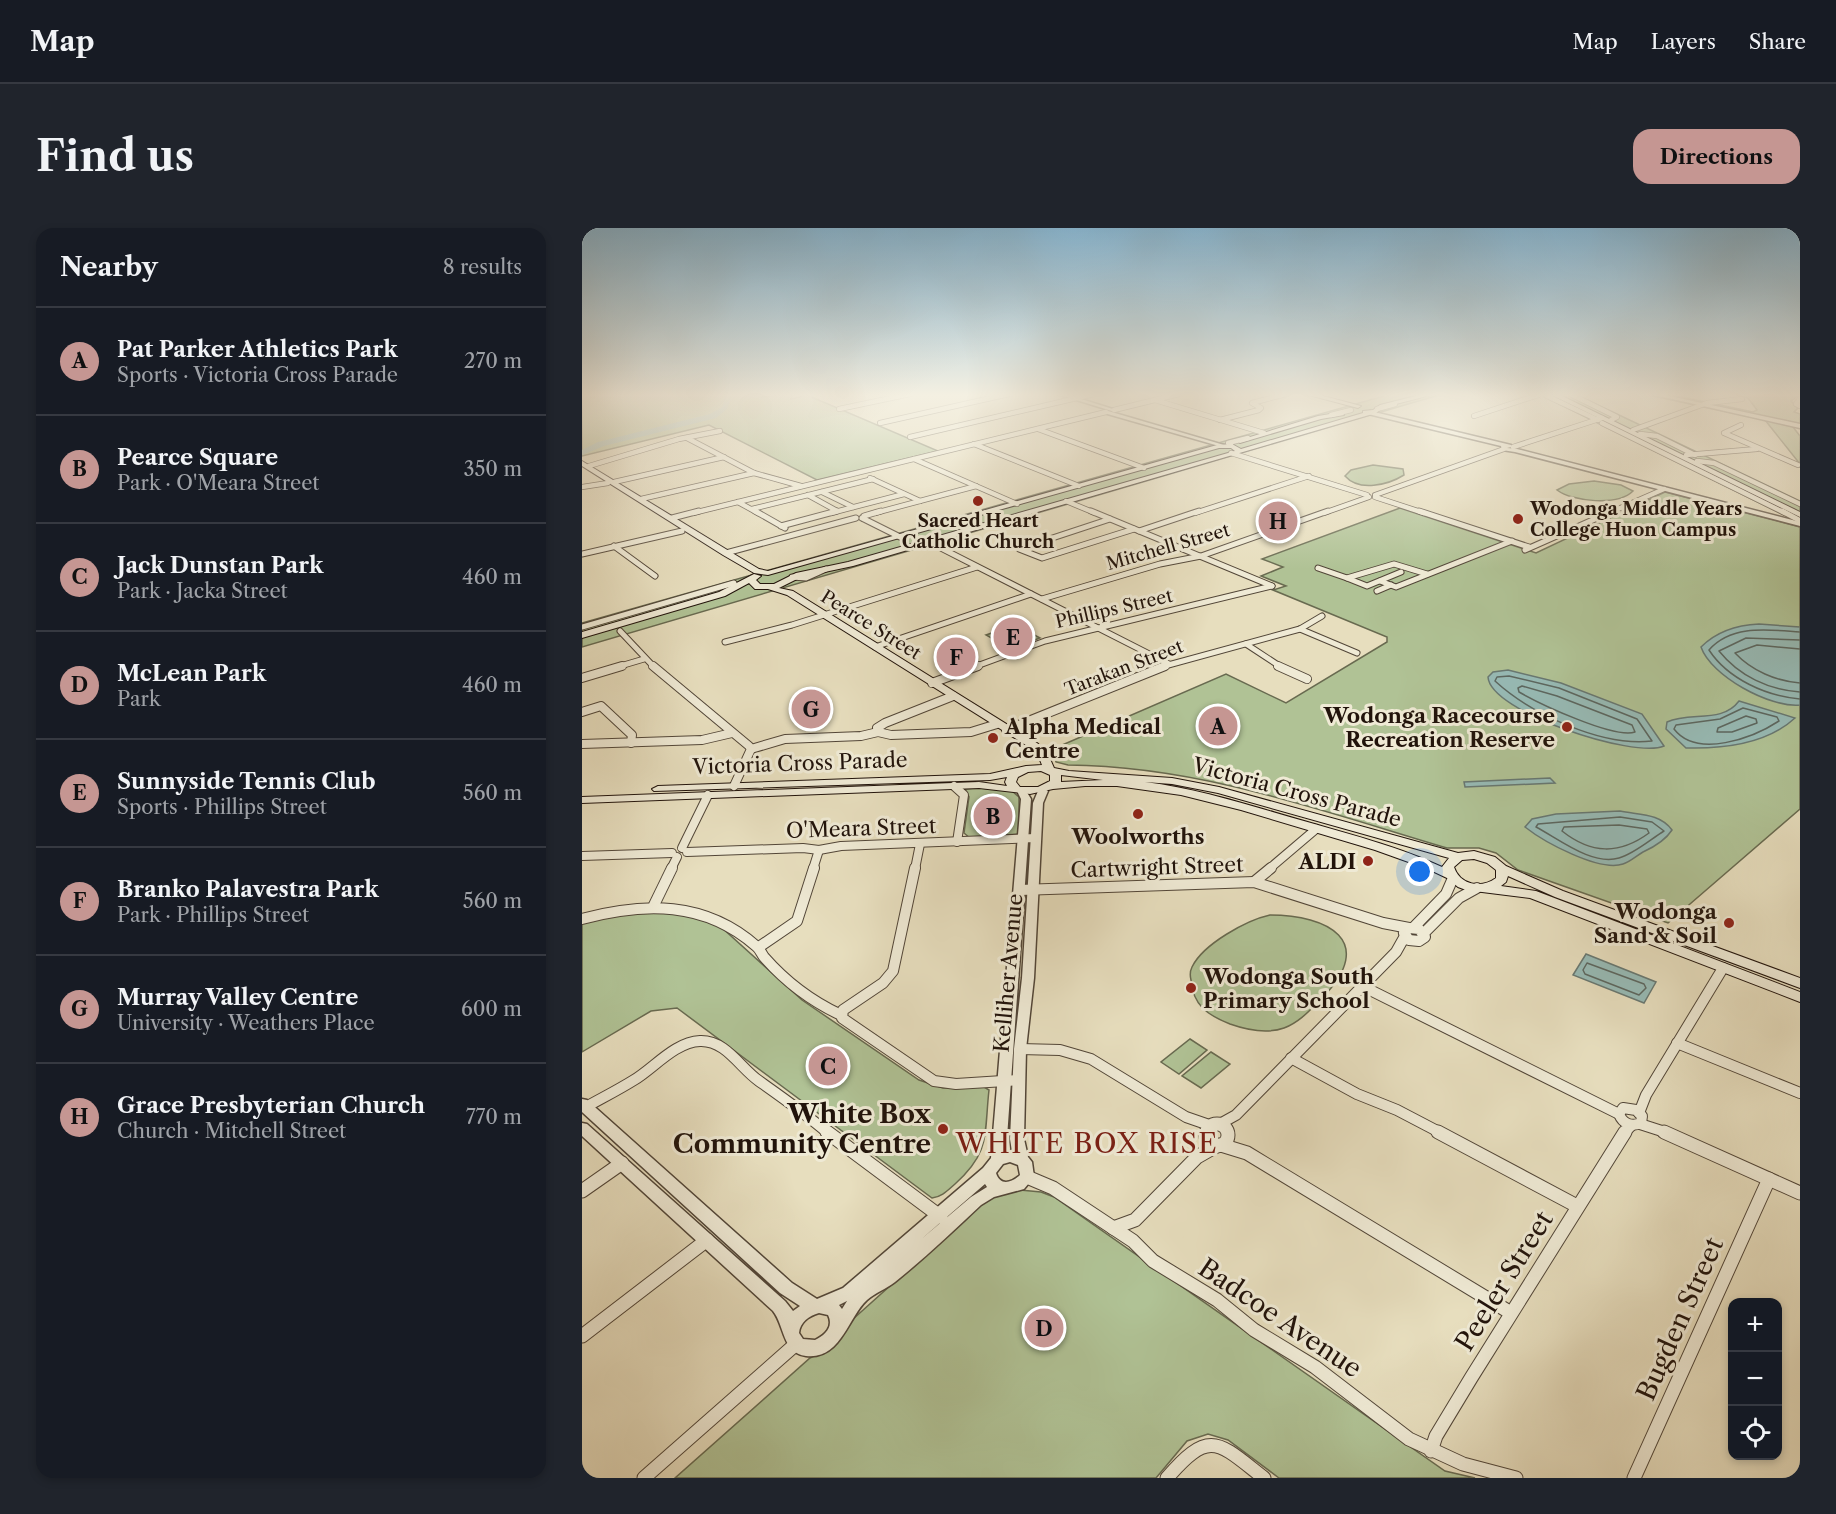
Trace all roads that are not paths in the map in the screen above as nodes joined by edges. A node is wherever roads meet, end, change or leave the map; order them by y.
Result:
1 (634, 452) edge
2 (713, 452) edge
3 (941, 452) edge
4 (995, 452) edge
5 (1101, 452) edge
6 (1195, 452) edge
7 (1222, 452) edge
8 (1243, 452) edge
9 (1492, 452) edge
10 (1530, 452) edge
11 (1674, 452) edge
12 (1679, 452) edge
13 (1682, 452) edge
14 (1734, 452) edge
15 (1767, 452) edge
16 (1230, 453) junction
17 (1247, 456) junction
18 (724, 458) junction
19 (1691, 458) junction
20 (914, 459) junction
21 (1707, 459) dead end
22 (1714, 463) junction
23 (1798, 465) dead end
24 (584, 466) edge
25 (1144, 468) junction
26 (859, 472) junction
27 (754, 473) junction
28 (1309, 476) junction
29 (873, 479) junction
30 (1726, 479) junction
31 (611, 482) junction
32 (802, 486) junction
33 (976, 486) junction
34 (1079, 486) junction
35 (582, 487) edge
36 (1664, 489) junction
37 (822, 492) junction
38 (1094, 492) junction
39 (904, 494) junction
40 (808, 495) junction
41 (1371, 496) junction
42 (641, 499) junction
43 (920, 501) junction
44 (1066, 501) junction
45 (738, 502) junction
46 (1017, 504) junction
47 (1800, 504) edge
48 (852, 507) junction
49 (752, 509) junction
50 (845, 509) junction
51 (837, 511) junction
52 (860, 517) junction
53 (1799, 518) edge
54 (669, 519) junction
55 (1110, 519) junction
56 (781, 526) junction
57 (685, 530) junction
58 (1137, 530) junction
59 (795, 534) junction
60 (900, 537) junction
61 (1512, 541) junction
62 (927, 542) junction
63 (614, 546) junction
64 (582, 554) edge
65 (723, 554) junction
66 (1201, 556) junction
67 (1384, 566) junction
68 (977, 567) junction
69 (1318, 568) dead end
70 (1401, 572) junction
71 (768, 573) junction
72 (1427, 574) junction
73 (654, 576) dead end
74 (1347, 578) junction
75 (1416, 578) junction
76 (751, 579) junction
77 (1380, 580) junction
78 (783, 583) junction
79 (736, 585) junction
80 (1391, 585) junction
81 (1272, 586) joint
82 (770, 588) junction
83 (1377, 591) dead end
84 (790, 593) junction
85 (1032, 594) junction
86 (1042, 599) junction
87 (824, 615) junction
88 (1322, 616) dead end
89 (582, 627) edge
90 (1099, 628) junction
91 (1300, 629) junction
92 (620, 631) junction
93 (582, 635) edge
94 (725, 642) dead end
95 (582, 643) edge
96 (1246, 644) junction
97 (875, 647) junction
98 (1357, 653) dead end
99 (644, 658) junction
100 (1169, 664) junction
101 (582, 678) edge
102 (1307, 679) dead end
103 (932, 683) junction
104 (953, 696) junction
105 (582, 712) edge
106 (997, 724) junction
107 (1006, 730) junction
108 (878, 732) junction
109 (732, 733) junction
110 (1025, 742) junction
111 (631, 743) junction
112 (582, 744) edge
113 (751, 749) junction
114 (1022, 770) junction
115 (1050, 770) junction
116 (734, 786) junction
117 (954, 786) junction
118 (1048, 788) junction
119 (1019, 790) junction
120 (710, 791) junction
121 (582, 792) edge
122 (582, 800) edge
123 (1316, 829) junction
124 (1036, 838) junction
125 (1023, 839) junction
126 (957, 842) junction
127 (920, 844) junction
128 (819, 850) junction
129 (680, 853) junction
130 (582, 856) edge
131 (1458, 857) junction
132 (1502, 869) junction
133 (1452, 876) junction
134 (1254, 882) junction
135 (1481, 888) junction
136 (1034, 889) junction
137 (1020, 890) junction
138 (654, 905) junction
139 (582, 919) edge
140 (1408, 932) junction
141 (1424, 933) junction
142 (1416, 942) junction
143 (759, 947) junction
144 (1396, 952) junction
145 (1723, 968) junction
146 (1773, 980) junction
147 (1800, 983) edge
148 (1362, 986) junction
149 (1800, 997) edge
150 (841, 1015) junction
151 (1677, 1043) junction
152 (1020, 1049) junction
153 (1291, 1058) junction
154 (1020, 1080) junction
155 (1004, 1081) junction
156 (1800, 1093) edge
157 (583, 1107) edge
158 (1631, 1116) junction
159 (1186, 1117) junction
160 (582, 1128) edge
161 (1222, 1130) junction
162 (1204, 1138) junction
163 (1220, 1145) junction
164 (636, 1153) junction
165 (1247, 1153) junction
166 (1198, 1156) junction
167 (1021, 1159) junction
168 (622, 1163) junction
169 (993, 1166) junction
170 (1027, 1177) junction
171 (1769, 1179) junction
172 (1007, 1189) junction
173 (582, 1191) edge
174 (1800, 1193) edge
175 (1577, 1206) junction
176 (944, 1219) junction
177 (1110, 1228) junction
178 (721, 1230) junction
179 (707, 1240) junction
180 (817, 1306) junction
181 (1511, 1313) junction
182 (838, 1328) junction
183 (582, 1336) edge
184 (794, 1337) junction
185 (1431, 1451) junction
186 (644, 1478) edge
187 (1167, 1478) edge
188 (1264, 1478) edge
189 (1516, 1478) edge
190 (1634, 1478) edge

1 - 24 street
2 - 18 street
3 - 20 street
4 - 34 street
5 - 25 street
6 - 25 main road
7 - 16 main road
8 - 17 street
9 - 41 street, Mitchell Street
10 - 36 street
11 - 30 street
12 - 19 main road
13 - 19 street
14 - 19 street
15 - 23 street
16 - 17 street
16 - 38 main road
17 - 28 street
18 - 27 street
18 - 31 street
19 - 22 street
19 - 30 main road
20 - 26 street
20 - 33 street
21 - 22 street
22 - 47 street
24 - 31 main road
25 - 34 main road
26 - 29 street
26 - 32 street
27 - 32 street
27 - 42 street
28 - 41 street
28 - 58 street
29 - 37 street
29 - 39 street
30 - 53 main road
30 - 53 street
31 - 35 street
31 - 42 main road
31 - 54 main road
32 - 45 street
33 - 43 street
33 - 46 street
34 - 38 main road
34 - 46 main road
36 - 53 street
36 - 61 street
37 - 40 street
37 - 48 street
38 - 44 main road
39 - 43 street
39 - 48 street
40 - 49 street
40 - 51 street
41 - 61 street
41 - 66 street, Mitchell Street
42 - 54 main road
43 - 52 street
44 - 55 street
44 - 62 main road
45 - 49 street
45 - 54 street
46 - 60 main road
48 - 50 street
49 - 56 street
50 - 51 street
50 - 52 street
51 - 56 street
52 - 59 street
52 - 60 street
54 - 57 main road
55 - 58 street
55 - 58 street
56 - 59 street
57 - 63 street
57 - 65 main road
58 - 66 street
59 - 65 street
60 - 62 main road
60 - 71 main road
61 - 72 street
62 - 68 street
62 - 78 main road
63 - 64 street
63 - 73 street
65 - 71 main road
65 - 76 main road
66 - 81 street
66 - 86 street, Mitchell Street
67 - 70 street
67 - 72 street
67 - 74 street
68 - 85 street
68 - 87 street
69 - 74 street
70 - 75 street
70 - 77 street
71 - 76 main road
71 - 78 main road
72 - 75 street
74 - 77 street
75 - 80 street
76 - 79 main road
76 - 82 main road, Pearce Street
77 - 80 street
78 - 82 main road
78 - 84 main road, Pearce Street
79 - 89 street
79 - 93 main road
80 - 83 street
81 - 90 street, Phillips Street
82 - 84 main road, Pearce Street
82 - 92 main road
84 - 87 main road, Pearce Street
85 - 86 street
85 - 97 street
86 - 90 street
87 - 94 street
87 - 97 main road, Pearce Street
88 - 91 street, Tarakan Street
90 - 100 street
90 - 103 street, Phillips Street
91 - 96 street, Tarakan Street
91 - 98 street
92 - 95 main road
92 - 99 street
96 - 100 street, Tarakan Street
96 - 102 street
97 - 103 main road, Pearce Street
99 - 101 street
99 - 109 street
100 - 107 street, Tarakan Street
103 - 104 main road, Pearce Street
104 - 106 main road, Pearce Street
104 - 108 street
105 - 111 street
106 - 107 main road, Pearce Street
106 - 108 street
107 - 110 main road, Pearce Street
108 - 113 street
109 - 111 street
109 - 113 street
110 - 114 main road
110 - 115 main road, Pearce Street
111 - 112 street
113 - 116 street
114 - 115 main road, Victoria Cross Parade
114 - 116 main road, Victoria Cross Parade
114 - 119 main road
115 - 118 main road
115 - 131 main road, Victoria Cross Parade
116 - 120 main road, Victoria Cross Parade
117 - 119 main road, Victoria Cross Parade
117 - 120 main road, Victoria Cross Parade
117 - 126 street
118 - 119 main road, Victoria Cross Parade
118 - 123 main road, Victoria Cross Parade
118 - 124 street, Kelliher Avenue
119 - 125 street, Kelliher Avenue
120 - 121 main road, Victoria Cross Parade
120 - 122 main road, Victoria Cross Parade
120 - 129 street
123 - 133 main road, Victoria Cross Parade
123 - 134 street
124 - 125 street, O'Meara Street
124 - 136 street, Kelliher Avenue
125 - 126 street, O'Meara Street
125 - 137 street, Kelliher Avenue
126 - 127 street, O'Meara Street
127 - 128 street, O'Meara Street
127 - 150 street
128 - 129 street, O'Meara Street
128 - 143 street
129 - 130 street, O'Meara Street
129 - 138 street
131 - 132 main road, Victoria Cross Parade
131 - 133 main road
132 - 135 main road
132 - 146 main road
133 - 135 main road, Victoria Cross Parade
133 - 140 street
134 - 136 street, Cartwright Street
134 - 140 street, Cartwright Street
135 - 141 street
135 - 145 main road
136 - 137 street, Cartwright Street
136 - 152 street, Kelliher Avenue
137 - 155 street, Kelliher Avenue
138 - 139 street
138 - 143 street
140 - 141 street
140 - 142 street
140 - 144 street
141 - 142 street
142 - 144 street
143 - 150 street
144 - 148 street
145 - 146 main road
145 - 151 street, Peeler Street
146 - 147 main road
146 - 149 main road
148 - 153 street
148 - 158 street
150 - 155 street
151 - 156 street
151 - 158 street, Peeler Street
152 - 154 street, Kelliher Avenue
152 - 159 street
153 - 161 street
153 - 175 street
154 - 155 street
154 - 167 street, Kelliher Avenue
155 - 169 street, Kelliher Avenue
157 - 164 street
157 - 176 street
158 - 171 street
158 - 175 street, Peeler Street
159 - 161 street
159 - 162 street
160 - 168 street
161 - 162 street
161 - 163 street
161 - 165 street
162 - 163 street
162 - 166 street
163 - 165 street
163 - 166 street
164 - 168 street
164 - 178 street
165 - 181 street
166 - 177 street
167 - 169 street
167 - 170 street
168 - 173 street
168 - 179 street
169 - 172 street
169 - 176 street
170 - 172 street
170 - 177 street, Badcoe Avenue
171 - 174 street
171 - 190 street, Bugden Street
172 - 176 street
175 - 181 street, Peeler Street
176 - 180 street
176 - 182 street
177 - 185 street, Badcoe Avenue
178 - 179 street
178 - 180 street
179 - 183 street
179 - 184 street
180 - 182 street
180 - 184 street
181 - 185 street, Peeler Street
182 - 184 street
184 - 186 street
185 - 189 street, Badcoe Avenue
187 - 188 street

